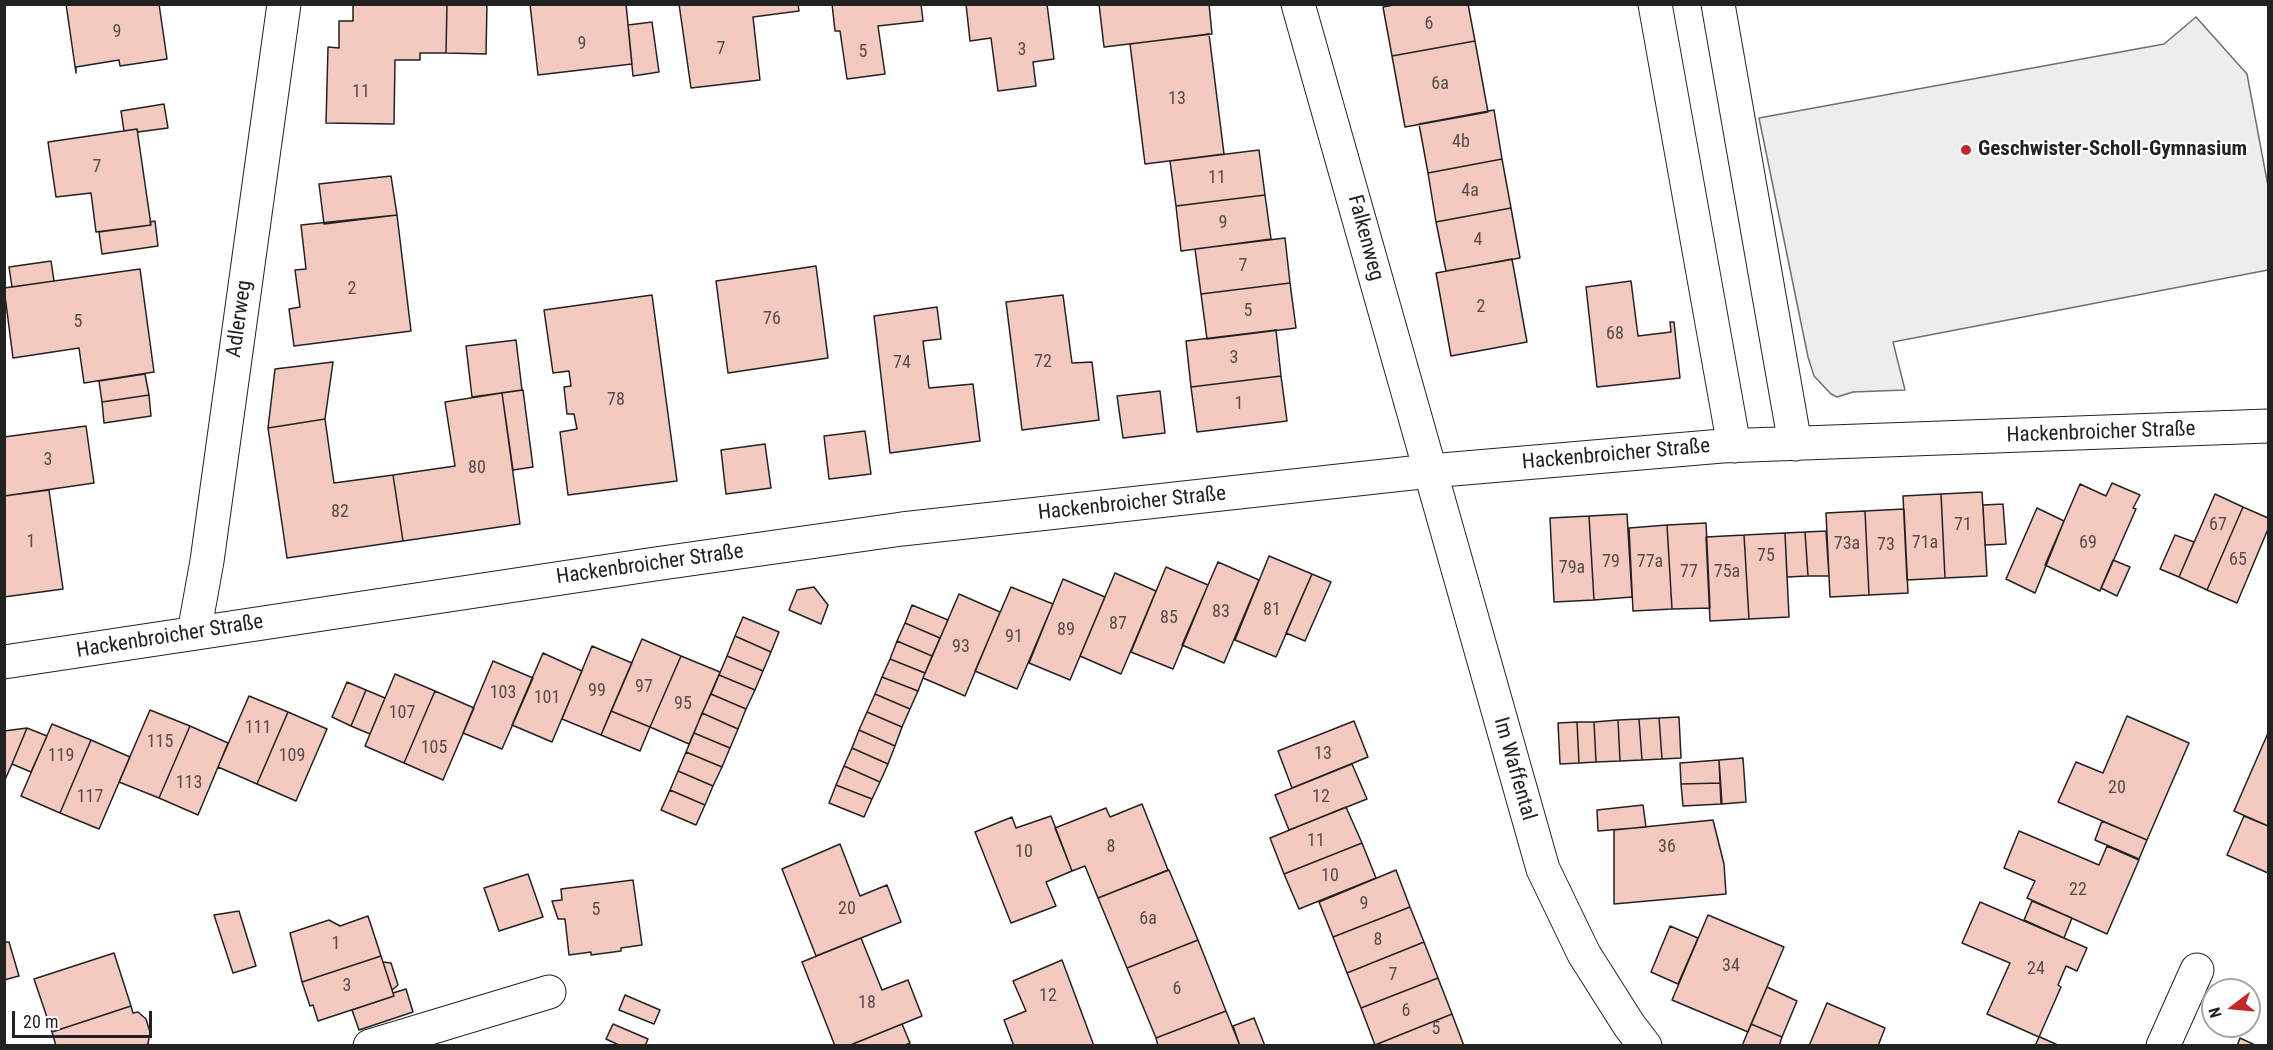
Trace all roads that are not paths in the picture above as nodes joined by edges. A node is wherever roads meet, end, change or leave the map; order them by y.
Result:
1 (284, 4) edge
2 (1298, 4) edge
3 (1655, 4) edge
4 (1718, 4) edge
5 (2268, 426) edge
6 (1795, 444) junction
7 (1734, 446) junction
8 (1430, 471) junction
9 (194, 633) junction
10 (4, 662) edge
11 (2197, 970) dead end
12 (549, 992) dead end
13 (370, 1046) edge
14 (1645, 1046) edge
15 (2163, 1046) edge

1 - 9 street, Adlerweg
2 - 8 street, Falkenweg
3 - 7 street
4 - 6 street
5 - 6 street, Hackenbroicher Straße
6 - 7 street, Hackenbroicher Straße
7 - 8 street, Hackenbroicher Straße
8 - 9 street, Hackenbroicher Straße
8 - 14 street, Im Waffental
9 - 10 street, Hackenbroicher Straße
11 - 15 street
12 - 13 street

